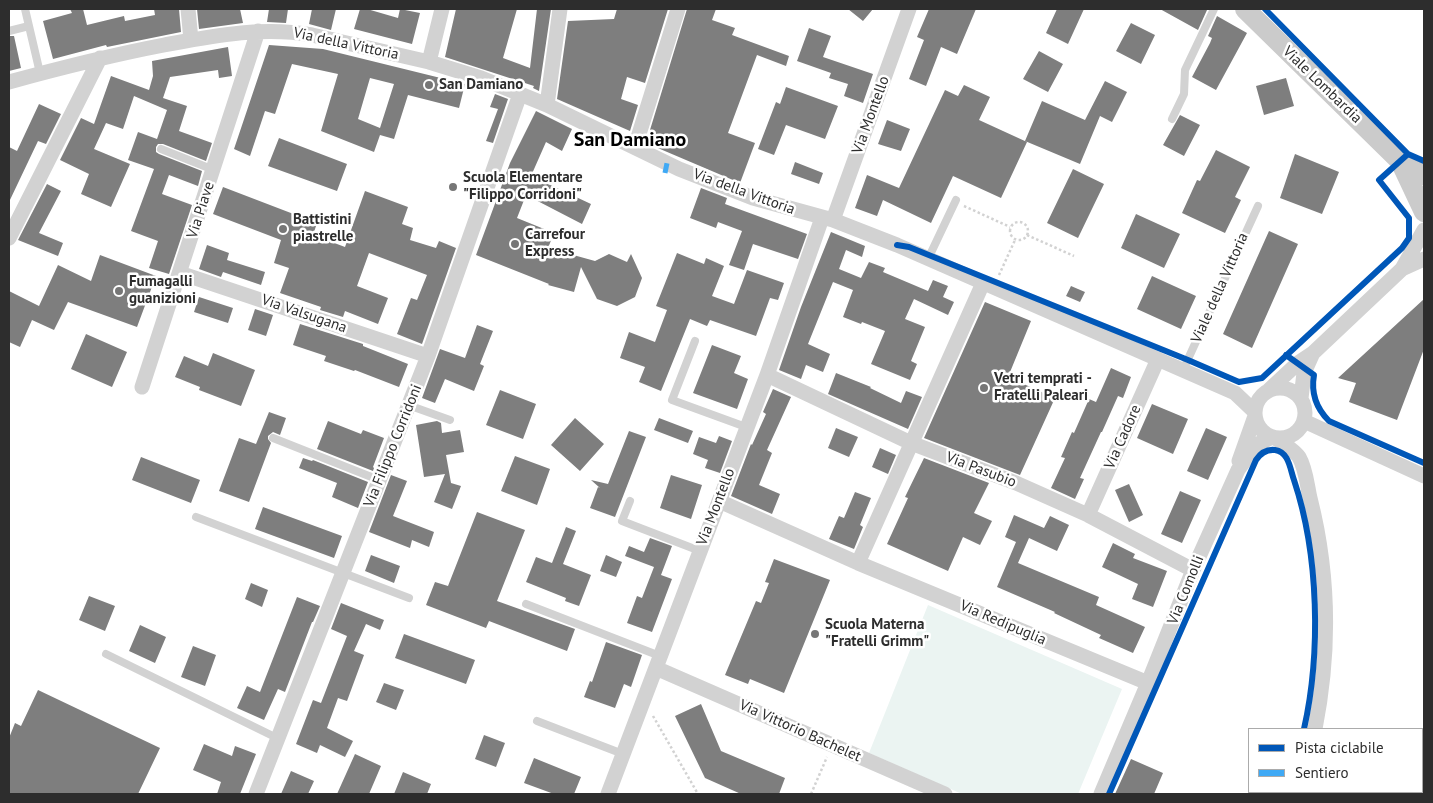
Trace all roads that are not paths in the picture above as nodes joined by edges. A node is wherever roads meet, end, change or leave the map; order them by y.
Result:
1 (25, 9) edge
2 (188, 9) edge
3 (442, 9) edge
4 (560, 9) edge
5 (678, 9) edge
6 (909, 9) edge
7 (1214, 9) edge
8 (1245, 9) edge
9 (29, 26) junction
10 (9, 31) edge
11 (258, 31) junction
12 (191, 40) junction
13 (100, 58) junction
14 (429, 62) junction
15 (40, 73) junction
16 (9, 82) edge
17 (520, 94) junction
18 (547, 105) junction
19 (1172, 119) dead end
20 (635, 147) junction
21 (161, 149) dead end
22 (1400, 160) junction
23 (214, 170) junction
24 (1424, 175) edge
25 (958, 202) road end
26 (1258, 206) dead end
27 (1424, 212) edge
28 (827, 219) junction
29 (1424, 230) edge
30 (9, 238) edge
31 (928, 259) junction
32 (1424, 259) edge
33 (1402, 269) junction
34 (180, 273) junction
35 (990, 282) junction
36 (695, 341) dead end
37 (1312, 353) junction
38 (428, 356) junction
39 (1158, 359) junction
40 (1183, 370) junction
41 (766, 374) junction
42 (142, 388) dead end
43 (1267, 391) junction
44 (1235, 393) junction
45 (1300, 398) junction
46 (408, 405) junction
47 (1255, 414) junction
48 (450, 420) dead end
49 (1301, 425) junction
50 (746, 428) junction
51 (1274, 437) junction
52 (273, 438) dead end
53 (911, 443) junction
54 (1298, 456) junction
55 (1238, 470) junction
56 (1424, 476) edge
57 (379, 480) junction
58 (630, 500) dead end
59 (719, 501) junction
60 (1088, 515) junction
61 (196, 517) dead end
62 (700, 552) junction
63 (858, 563) junction
64 (1193, 570) junction
65 (343, 572) junction
66 (409, 598) dead end
67 (526, 604) dead end
68 (106, 654) dead end
69 (658, 662) junction
70 (1148, 683) junction
71 (537, 721) dead end
72 (1316, 728) edge
73 (278, 738) junction
74 (623, 754) junction
75 (256, 794) edge
76 (608, 794) edge
77 (944, 794) edge
78 (1101, 794) edge

1 - 9 lane
2 - 12 street
3 - 14 street
4 - 18 street
5 - 20 street
6 - 28 street, Via Montello
7 - 19 lane
8 - 22 main road, Viale Lombardia
9 - 10 lane
9 - 15 lane
11 - 12 street, Via della Vittoria
11 - 14 street, Via della Vittoria
11 - 23 street, Via Piave
12 - 13 street, Via della Vittoria
13 - 15 street, Via della Vittoria
13 - 30 street
14 - 17 street, Via della Vittoria
15 - 16 street, Via della Vittoria
17 - 18 street, Via della Vittoria
17 - 38 street, Via Filippo Corridoni
18 - 20 street, Via della Vittoria
20 - 28 street, Via della Vittoria
21 - 23 lane
22 - 24 main road, Viale Lombardia
22 - 27 main road, Viale Lombardia
23 - 34 street, Via Piave
25 - 31 lane
26 - 40 lane, Viale della Vittoria
28 - 31 street
28 - 41 street, Via Montello
29 - 33 street, Via Comolli
31 - 35 street
32 - 33 street, Via Comolli
33 - 37 street, Via Comolli
34 - 38 street, Via Valsugana
34 - 42 street, Via Piave
35 - 39 street
35 - 53 street
36 - 50 lane
37 - 43 street, Via Comolli
37 - 45 street, Via Comolli
38 - 46 street, Via Filippo Corridoni
39 - 40 street
39 - 60 street, Via Cadore
40 - 44 street
41 - 50 street, Via Montello
41 - 53 street, Via Pasubio
43 - 44 street
43 - 45 street
43 - 47 street, Via Comolli
44 - 47 street
45 - 49 street, Via Comolli
46 - 48 lane
46 - 57 street, Via Filippo Corridoni
47 - 51 street
47 - 55 street, Via Comolli
49 - 51 street, Via Comolli
49 - 54 street
49 - 56 street
50 - 59 street, Via Montello
51 - 54 street
51 - 55 street, Via Comolli
52 - 57 lane
53 - 60 street, Via Pasubio
53 - 63 street
54 - 72 street
55 - 64 street, Via Comolli
57 - 65 street, Via Filippo Corridoni
58 - 62 lane
59 - 62 street, Via Montello
59 - 63 street, Via Redipuglia
60 - 64 street, Via Pasubio
61 - 65 lane
62 - 69 street, Via Montello
63 - 70 street, Via Redipuglia
64 - 70 street, Via Comolli
65 - 66 lane
65 - 73 street, Via Filippo Corridoni
67 - 69 lane
68 - 73 lane
69 - 74 street, Via Montello
69 - 77 street, Via Vittorio Bachelet
70 - 78 street, Via Comolli
71 - 74 lane
73 - 75 street, Via Filippo Corridoni
74 - 76 street, Via Montello

